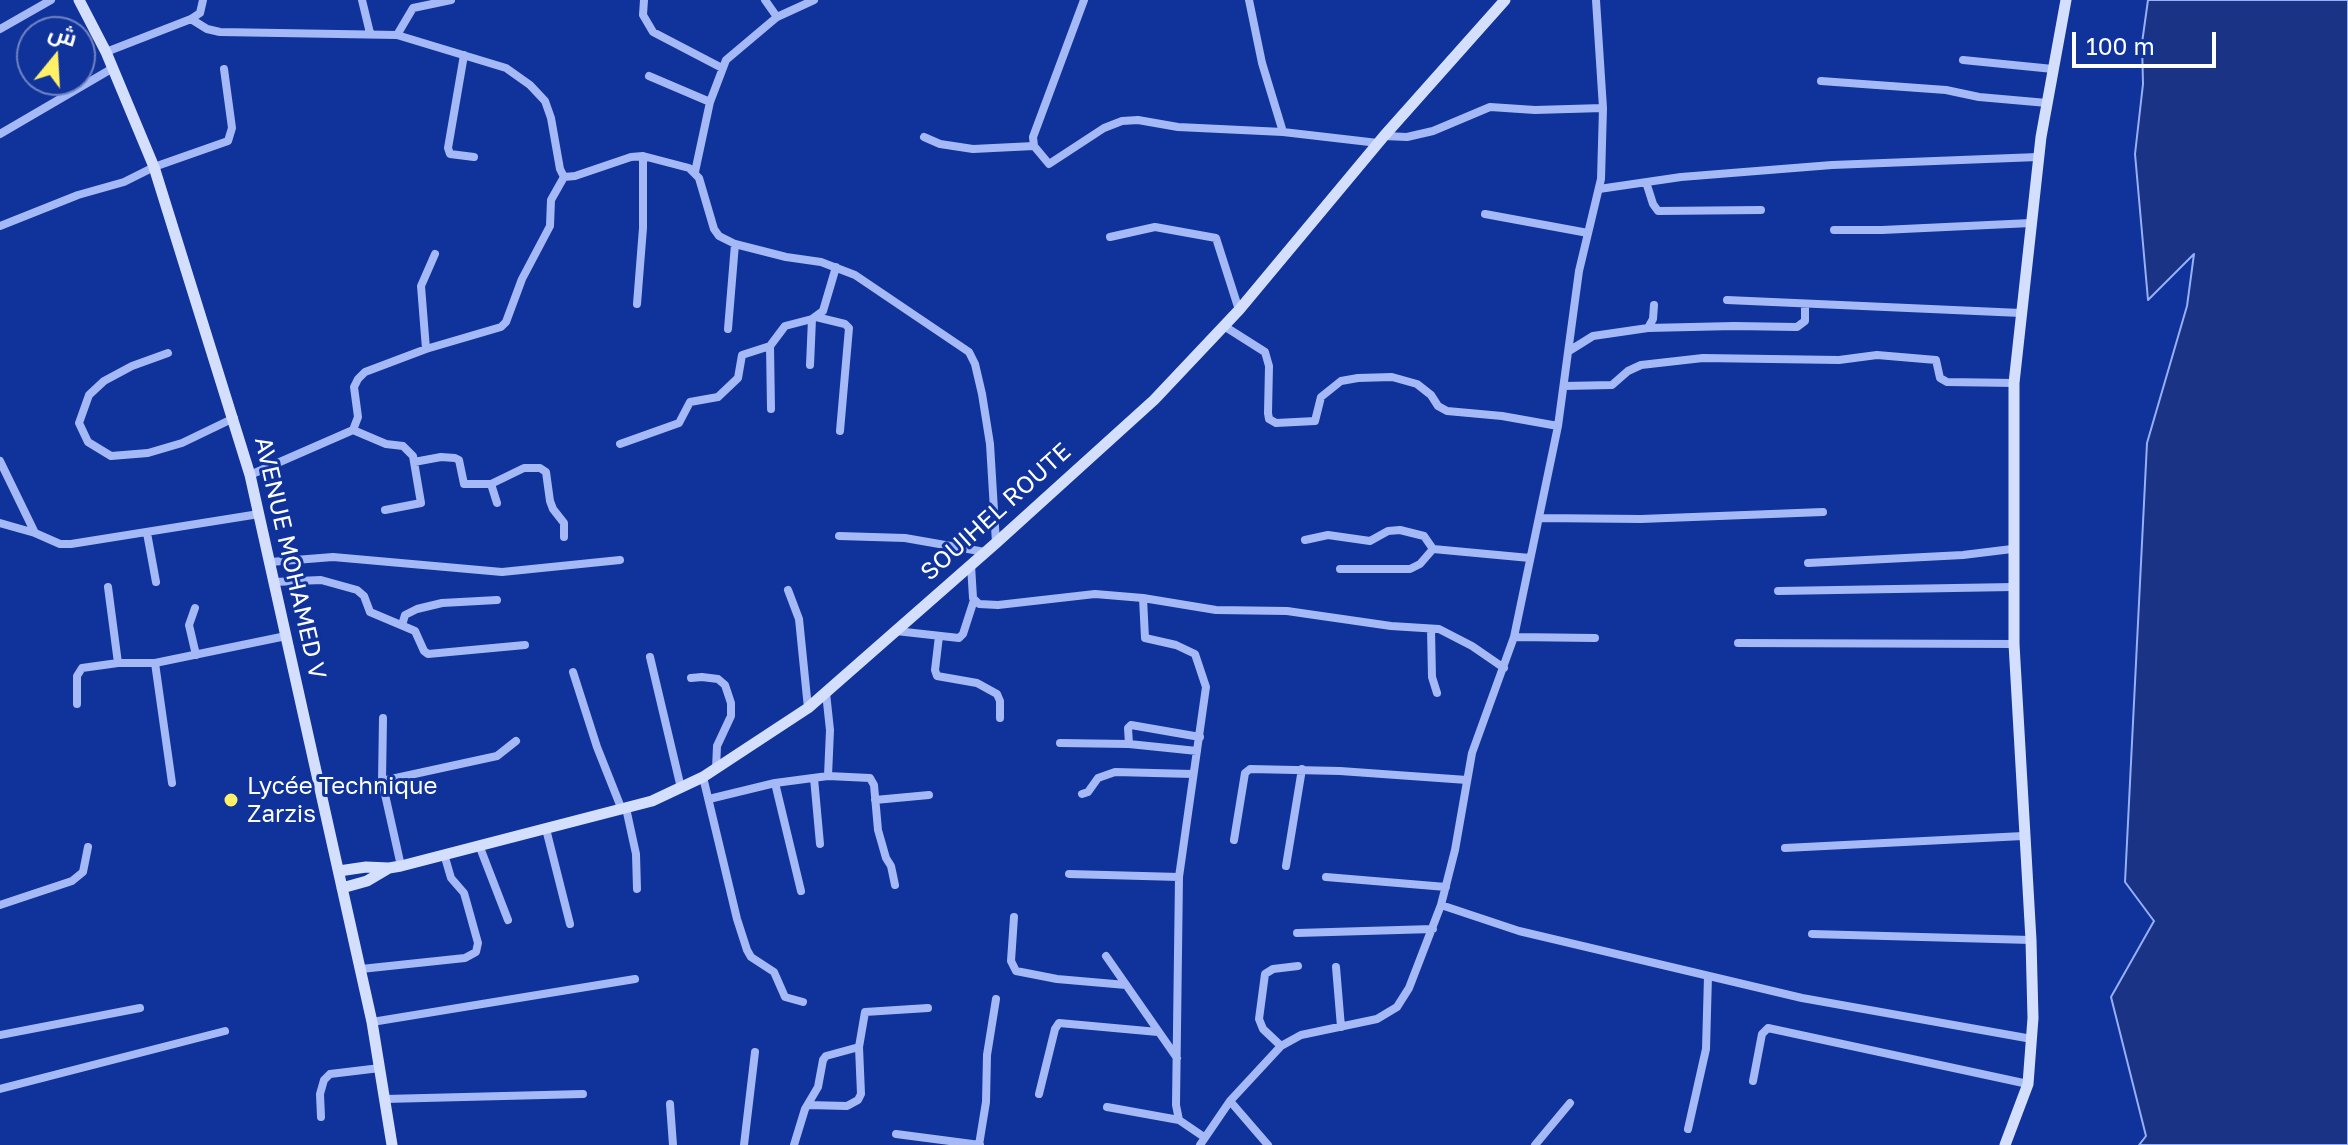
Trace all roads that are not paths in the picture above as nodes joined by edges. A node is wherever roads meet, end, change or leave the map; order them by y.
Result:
1 (51, 0) edge
2 (79, 0) edge
3 (203, 0) edge
4 (362, 0) edge
5 (451, 0) edge
6 (644, 0) edge
7 (765, 0) edge
8 (814, 0) edge
9 (1084, 0) edge
10 (1249, 0) edge
11 (1505, 0) edge
12 (1596, 0) edge
13 (2066, 0) edge
14 (777, 17) junction
15 (191, 19) junction
16 (0, 29) edge
17 (370, 33) junction
18 (397, 35) junction
19 (106, 52) junction
20 (464, 55) junction
21 (1963, 60) dead end
22 (113, 68) junction
23 (722, 68) junction
24 (224, 69) dead end
25 (2053, 69) junction
26 (649, 76) dead end
27 (1821, 81) dead end
28 (710, 102) junction
29 (2047, 103) junction
30 (1603, 108) junction
31 (1283, 132) junction
32 (0, 134) edge
33 (924, 137) dead end
34 (1381, 140) junction
35 (1034, 146) junction
36 (643, 156) junction
37 (474, 157) dead end
38 (2038, 157) junction
39 (154, 167) junction
40 (695, 172) junction
41 (564, 177) junction
42 (1646, 182) junction
43 (1599, 189) junction
44 (1761, 210) dead end
45 (1485, 214) dead end
46 (2031, 223) junction
47 (0, 226) edge
48 (1834, 230) dead end
49 (1588, 233) junction
50 (1110, 237) dead end
51 (735, 244) junction
52 (435, 254) dead end
53 (836, 267) junction
54 (1727, 300) dead end
55 (637, 304) dead end
56 (1805, 304) junction
57 (1654, 305) dead end
58 (1239, 310) junction
59 (2021, 313) junction
60 (814, 318) junction
61 (1224, 326) junction
62 (1648, 328) junction
63 (728, 329) dead end
64 (770, 346) junction
65 (426, 349) junction
66 (1569, 351) junction
67 (168, 353) dead end
68 (810, 365) dead end
69 (2014, 383) junction
70 (1564, 386) junction
71 (771, 409) dead end
72 (234, 418) junction
73 (1558, 426) junction
74 (353, 430) junction
75 (840, 431) dead end
76 (620, 444) dead end
77 (0, 461) edge
78 (414, 462) junction
79 (250, 475) junction
80 (491, 484) junction
81 (497, 503) dead end
82 (385, 510) dead end
83 (1823, 512) dead end
84 (259, 514) junction
85 (1539, 518) junction
86 (0, 523) edge
87 (35, 533) junction
88 (147, 533) junction
89 (839, 536) dead end
90 (564, 537) dead end
91 (1305, 540) dead end
92 (996, 543) junction
93 (1433, 549) junction
94 (2012, 549) junction
95 (985, 552) junction
96 (1530, 558) junction
97 (620, 560) dead end
98 (270, 562) junction
99 (1808, 563) dead end
100 (971, 565) junction
101 (1340, 569) dead end
102 (156, 582) dead end
103 (274, 582) junction
104 (108, 587) dead end
105 (2013, 587) junction
106 (788, 590) dead end
107 (1778, 591) dead end
108 (1143, 598) junction
109 (497, 600) dead end
110 (974, 600) junction
111 (195, 608) dead end
112 (402, 625) junction
113 (1431, 629) junction
114 (896, 631) junction
115 (286, 636) junction
116 (939, 636) junction
117 (1514, 637) junction
118 (1595, 638) dead end
119 (1738, 643) dead end
120 (2014, 644) junction
121 (525, 645) dead end
122 (196, 655) junction
123 (650, 657) dead end
124 (118, 663) junction
125 (155, 663) junction
126 (1504, 668) junction
127 (573, 672) dead end
128 (691, 678) dead end
129 (826, 693) junction
130 (1437, 693) dead end
131 (77, 704) dead end
132 (808, 708) junction
133 (383, 718) dead end
134 (1000, 718) dead end
135 (1200, 737) junction
136 (516, 741) dead end
137 (1060, 743) dead end
138 (1129, 744) junction
139 (1197, 751) junction
140 (716, 769) junction
141 (1302, 769) junction
142 (1193, 774) junction
143 (828, 776) junction
144 (703, 777) junction
145 (814, 778) junction
146 (1467, 780) junction
147 (382, 781) junction
148 (172, 783) dead end
149 (775, 783) junction
150 (681, 788) junction
151 (1082, 794) dead end
152 (929, 795) dead end
153 (709, 799) junction
154 (875, 800) junction
155 (624, 809) junction
156 (546, 829) junction
157 (2023, 836) junction
158 (1234, 840) dead end
159 (820, 844) dead end
160 (479, 845) junction
161 (88, 847) dead end
162 (1785, 848) dead end
163 (444, 854) junction
164 (1286, 866) dead end
165 (395, 867) junction
166 (339, 871) junction
167 (1069, 874) dead end
168 (1179, 877) junction
169 (1326, 877) dead end
170 (895, 885) dead end
171 (1446, 887) junction
172 (342, 888) junction
173 (637, 889) dead end
174 (801, 891) dead end
175 (0, 905) edge
176 (1441, 905) junction
177 (1014, 917) dead end
178 (508, 920) dead end
179 (570, 924) dead end
180 (1433, 929) junction
181 (1297, 933) dead end
182 (1812, 934) dead end
183 (2031, 940) junction
184 (1106, 956) dead end
185 (1298, 966) dead end
186 (1336, 967) dead end
187 (361, 969) junction
188 (1708, 976) junction
189 (635, 979) dead end
190 (1126, 985) junction
191 (996, 999) dead end
192 (803, 1002) dead end
193 (140, 1008) dead end
194 (928, 1008) dead end
195 (372, 1022) junction
196 (1341, 1027) junction
197 (225, 1031) dead end
198 (1158, 1032) junction
199 (0, 1035) edge
200 (2032, 1039) junction
201 (1281, 1046) junction
202 (859, 1047) junction
203 (755, 1052) dead end
204 (1178, 1053) junction
205 (380, 1068) junction
206 (1753, 1081) dead end
207 (2028, 1084) junction
208 (0, 1089) edge
209 (583, 1094) dead end
210 (1039, 1094) dead end
211 (385, 1099) junction
212 (1230, 1101) junction
213 (1570, 1103) dead end
214 (670, 1104) dead end
215 (808, 1105) junction
216 (1107, 1107) dead end
217 (321, 1117) dead end
218 (1179, 1120) junction
219 (1688, 1129) dead end
220 (896, 1134) dead end
221 (1202, 1141) edge
222 (392, 1145) edge
223 (673, 1145) edge
224 (744, 1145) edge
225 (794, 1145) edge
226 (979, 1145) edge
227 (1268, 1145) edge
228 (1535, 1145) edge
229 (2005, 1145) edge

1 - 16 street
2 - 19 main road, AVENUE MOHAMED V
3 - 15 street
4 - 17 street
5 - 18 street
6 - 23 street
7 - 14 street
8 - 14 street
9 - 35 street
10 - 31 street
11 - 34 main road, SOUIHEL ROUTE
12 - 30 street
13 - 25 main road
14 - 23 street
15 - 17 street
15 - 19 street
17 - 18 street
18 - 20 street
19 - 22 main road, AVENUE MOHAMED V
20 - 37 street
20 - 41 street
21 - 25 street
22 - 32 street
22 - 39 main road, AVENUE MOHAMED V
23 - 28 street
24 - 39 street
25 - 29 main road
26 - 28 street
27 - 29 street
28 - 40 street
29 - 38 main road
30 - 34 street
30 - 43 street
31 - 34 street
31 - 35 street
33 - 35 street
34 - 58 main road, SOUIHEL ROUTE
36 - 40 street
36 - 41 street
36 - 55 street
38 - 42 street
38 - 46 main road
39 - 47 street
39 - 72 main road, AVENUE MOHAMED V
40 - 51 street
41 - 65 street
42 - 43 street
42 - 44 street
43 - 49 street
45 - 49 street
46 - 48 street
46 - 59 main road
49 - 66 street
50 - 58 street
51 - 53 street
51 - 63 street
52 - 65 street
53 - 60 street
53 - 92 street
54 - 56 street
56 - 59 street
56 - 62 street
57 - 62 street
58 - 61 main road, SOUIHEL ROUTE
59 - 69 main road
60 - 64 street
60 - 68 street
60 - 75 street
61 - 73 street
61 - 92 main road, SOUIHEL ROUTE
62 - 66 street
64 - 71 street
64 - 76 street
65 - 74 street
66 - 70 street
67 - 72 street
69 - 70 street
69 - 94 main road
70 - 73 street
72 - 79 main road, AVENUE MOHAMED V
73 - 85 street
74 - 78 street
74 - 79 street
77 - 87 street
78 - 80 street
78 - 82 street
79 - 84 main road, AVENUE MOHAMED V
80 - 81 street
80 - 90 street
83 - 85 street
84 - 88 street
84 - 98 main road, AVENUE MOHAMED V
85 - 96 street
86 - 87 street
87 - 88 street
88 - 102 street
89 - 95 street
91 - 93 street
92 - 95 main road, SOUIHEL ROUTE
93 - 96 street
93 - 101 street
94 - 99 street
94 - 105 main road
95 - 100 main road, SOUIHEL ROUTE
96 - 117 street
97 - 98 street
98 - 103 main road, AVENUE MOHAMED V
100 - 110 street
100 - 114 main road, SOUIHEL ROUTE
103 - 112 street
103 - 115 main road, AVENUE MOHAMED V
104 - 124 street
105 - 107 street
105 - 120 main road
106 - 132 street
108 - 110 street
108 - 113 street
108 - 135 street
109 - 112 street
110 - 116 street
111 - 122 street
112 - 121 street
113 - 126 street
113 - 130 street
114 - 116 street
114 - 129 main road, SOUIHEL ROUTE
115 - 122 street
115 - 166 main road, AVENUE MOHAMED V
116 - 134 street
117 - 118 street
117 - 126 street
119 - 120 street
120 - 157 main road
122 - 125 street
123 - 150 street
124 - 125 street
124 - 131 street
125 - 148 street
126 - 146 street
127 - 155 street
128 - 140 street
129 - 132 main road, SOUIHEL ROUTE
129 - 143 street
132 - 140 main road, SOUIHEL ROUTE
133 - 147 street
135 - 138 street
135 - 139 street
136 - 147 street
137 - 138 street
138 - 139 street
139 - 142 street
140 - 144 main road, SOUIHEL ROUTE
141 - 146 street
141 - 158 street
141 - 164 street
142 - 151 street
142 - 168 street
143 - 145 street
143 - 154 street
144 - 150 main road, SOUIHEL ROUTE
144 - 153 street
145 - 149 street
145 - 159 street
146 - 171 street
147 - 165 street
149 - 153 street
149 - 174 street
150 - 155 main road, SOUIHEL ROUTE
152 - 154 street
153 - 192 street
154 - 170 street
155 - 156 main road, SOUIHEL ROUTE
155 - 173 street
156 - 160 main road, SOUIHEL ROUTE
156 - 179 street
157 - 162 street
157 - 183 main road
160 - 163 main road, SOUIHEL ROUTE
160 - 178 street
161 - 175 street
163 - 165 main road, SOUIHEL ROUTE
163 - 187 street
165 - 166 main road
165 - 172 main road
166 - 172 main road, AVENUE MOHAMED V
167 - 168 street
168 - 204 street
169 - 171 street
171 - 176 street
172 - 187 main road, AVENUE MOHAMED V
176 - 180 street
176 - 188 street
177 - 190 street
180 - 181 street
180 - 196 street
182 - 183 street
183 - 200 main road
184 - 190 street
185 - 201 street
186 - 196 street
187 - 195 main road, AVENUE MOHAMED V
188 - 200 street
188 - 219 street
189 - 195 street
190 - 198 street
191 - 226 street
193 - 199 street
194 - 202 street
195 - 205 main road, AVENUE MOHAMED V
196 - 201 street
197 - 208 street
198 - 204 street
198 - 210 street
200 - 207 main road
201 - 212 street
202 - 215 street
202 - 215 street
203 - 224 street
204 - 218 street
205 - 211 main road, AVENUE MOHAMED V
205 - 217 street
206 - 207 street
207 - 229 main road
209 - 211 street
211 - 222 main road, AVENUE MOHAMED V
212 - 221 street
212 - 227 street
213 - 228 street
214 - 223 street
215 - 225 street
216 - 218 street
218 - 221 street
220 - 226 street

